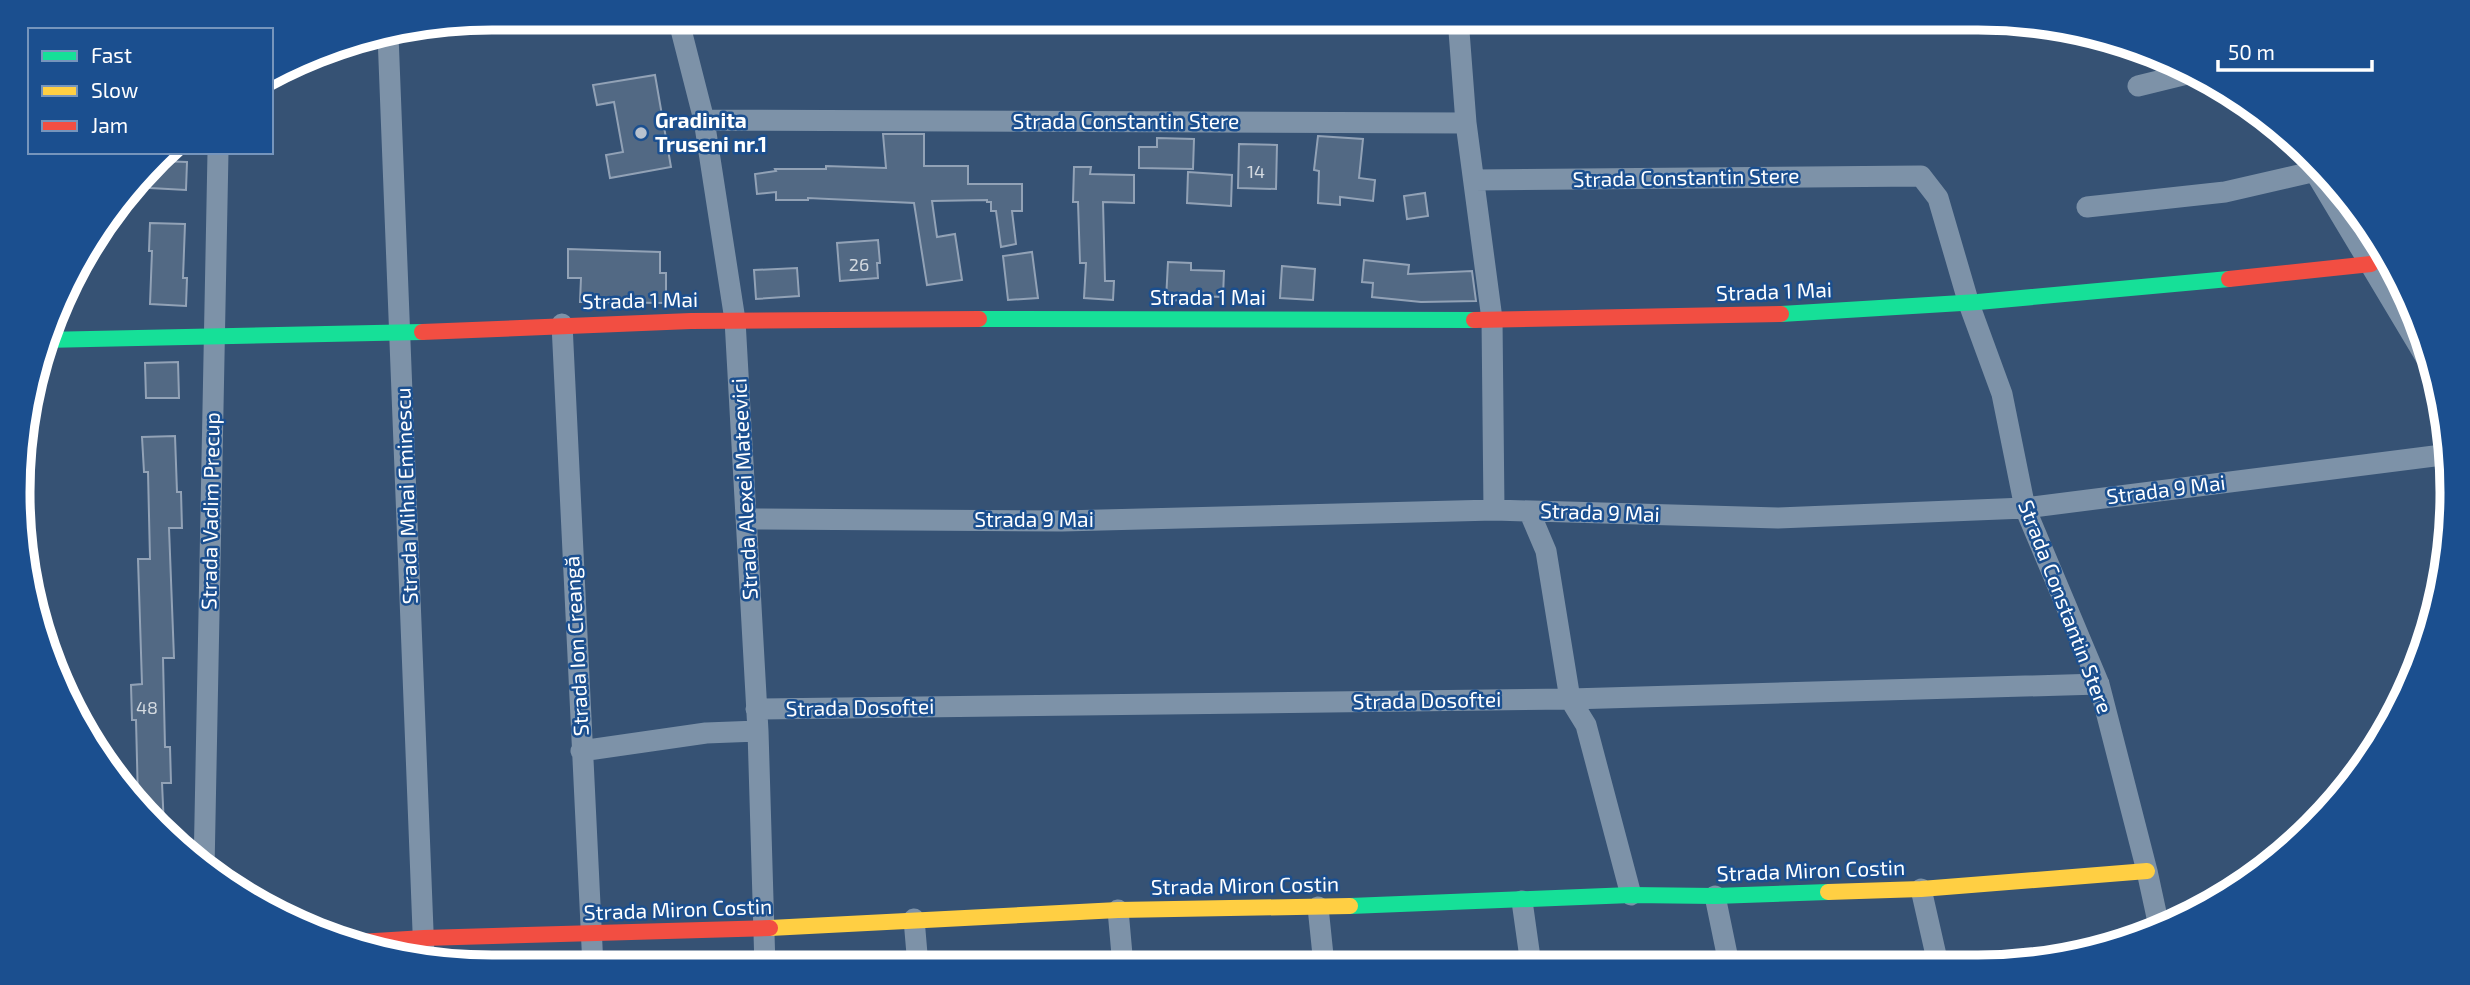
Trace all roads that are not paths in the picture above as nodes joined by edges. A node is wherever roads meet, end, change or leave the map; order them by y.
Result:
1 (681, 30) edge
2 (1459, 30) edge
3 (388, 42) edge
4 (2179, 76) edge
5 (2138, 86) dead end
6 (704, 120) junction
7 (1466, 123) junction
8 (218, 154) edge
9 (2311, 172) edge
10 (1474, 180) junction
11 (2327, 189) edge
12 (2087, 206) dead end
13 (2371, 264) junction
14 (1969, 304) junction
15 (1492, 319) junction
16 (735, 320) junction
17 (562, 324) junction
18 (400, 333) junction
19 (2412, 334) edge
20 (215, 338) junction
21 (56, 340) edge
22 (2438, 455) edge
23 (2025, 508) junction
24 (1494, 510) junction
25 (1529, 511) junction
26 (747, 519) junction
27 (2099, 684) junction
28 (1570, 699) junction
29 (756, 709) junction
30 (758, 731) junction
31 (582, 751) junction
32 (204, 854) edge
33 (2147, 871) junction
34 (1922, 889) junction
35 (1631, 895) junction
36 (1715, 896) junction
37 (1522, 901) junction
38 (1318, 907) junction
39 (1118, 909) junction
40 (914, 919) junction
41 (2157, 919) edge
42 (765, 929) junction
43 (592, 935) junction
44 (402, 946) edge
45 (424, 947) edge
46 (593, 955) edge
47 (765, 955) edge
48 (917, 955) edge
49 (1122, 955) edge
50 (1323, 955) edge
51 (1530, 955) edge
52 (1727, 955) edge
53 (1936, 955) edge

1 - 6 street, Strada Alexei Mateevici
2 - 7 street
3 - 18 street, Strada Mihai Eminescu
4 - 5 street
6 - 7 street, Strada Constantin Stere
6 - 16 street, Strada Alexei Mateevici
7 - 10 street
8 - 20 street, Strada Vadim Precup
9 - 12 street
10 - 14 street, Strada Constantin Stere
10 - 15 street
11 - 13 street
13 - 14 street, Strada 1 Mai
13 - 19 street
14 - 15 street, Strada 1 Mai
14 - 23 street, Strada Constantin Stere
15 - 16 street, Strada 1 Mai
15 - 24 street
16 - 17 street, Strada 1 Mai
16 - 26 street, Strada Alexei Mateevici
17 - 18 street, Strada 1 Mai
17 - 31 street, Strada Ion Creangă
18 - 20 street, Strada 1 Mai
18 - 45 street, Strada Mihai Eminescu
20 - 21 street, Strada 1 Mai
20 - 32 street, Strada Vadim Precup
22 - 23 street, Strada 9 Mai
23 - 25 street, Strada 9 Mai
23 - 27 street, Strada Constantin Stere
24 - 25 street, Strada 9 Mai
24 - 26 street, Strada 9 Mai
25 - 28 street
26 - 29 street, Strada Alexei Mateevici
27 - 28 street, Strada Dosoftei
27 - 33 street, Strada Constantin Stere
28 - 29 street, Strada Dosoftei
28 - 35 street
29 - 30 street, Strada Alexei Mateevici
30 - 31 street
30 - 42 street, Strada Alexei Mateevici
31 - 43 street, Strada Ion Creangă
33 - 34 street, Strada Miron Costin
33 - 41 street, Strada Constantin Stere
34 - 36 street, Strada Miron Costin
34 - 53 street
35 - 36 street, Strada Miron Costin
35 - 37 street, Strada Miron Costin
36 - 52 street
37 - 38 street, Strada Miron Costin
37 - 51 street
38 - 39 street, Strada Miron Costin
38 - 50 street
39 - 40 street, Strada Miron Costin
39 - 49 street
40 - 42 street, Strada Miron Costin
40 - 48 street
42 - 43 street, Strada Miron Costin
42 - 47 street, Strada Alexei Mateevici
43 - 45 street, Strada Miron Costin
43 - 46 street, Strada Ion Creangă
44 - 45 street, Strada Miron Costin

